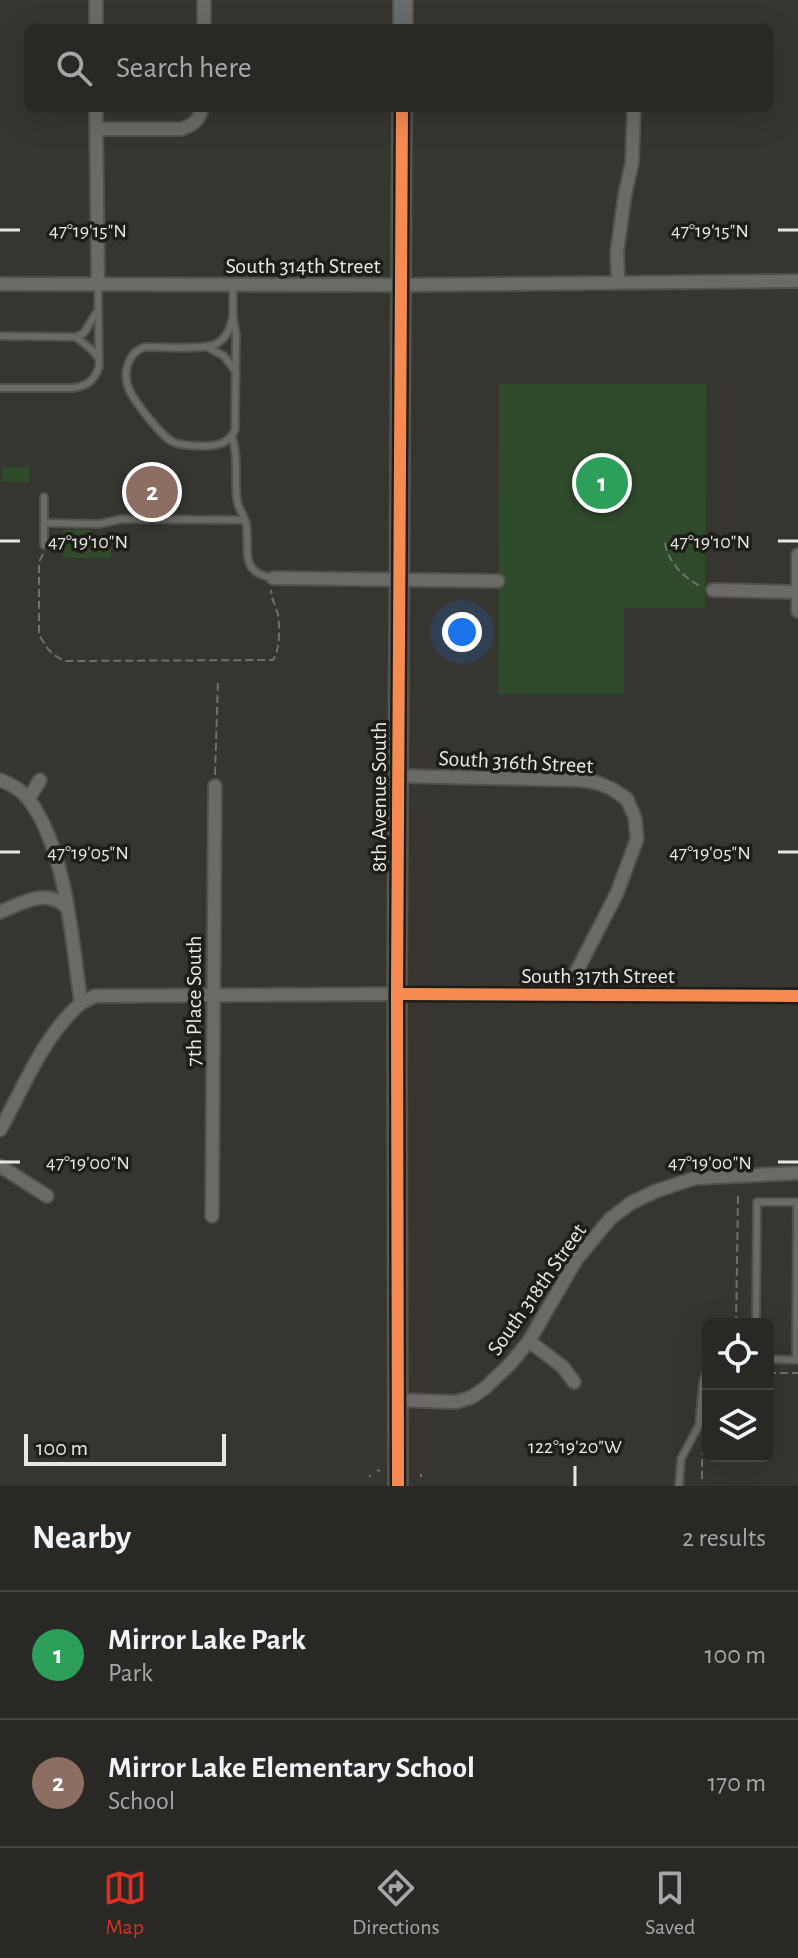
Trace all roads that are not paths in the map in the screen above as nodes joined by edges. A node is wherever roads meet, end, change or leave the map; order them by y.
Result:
1 (96, 0) edge
2 (204, 0) edge
3 (403, 0) edge
4 (96, 24) edge
5 (204, 24) edge
6 (403, 24) edge
7 (96, 112) edge
8 (200, 112) edge
9 (402, 112) edge
10 (634, 112) edge
11 (96, 129) junction
12 (798, 281) edge
13 (618, 282) junction
14 (0, 284) edge
15 (98, 285) junction
16 (233, 285) junction
17 (401, 285) junction
18 (98, 310) junction
19 (233, 317) junction
20 (0, 336) edge
21 (76, 337) junction
22 (205, 346) junction
23 (99, 359) junction
24 (236, 372) junction
25 (0, 388) edge
26 (232, 437) junction
27 (44, 497) dead end
28 (245, 520) junction
29 (44, 523) junction
30 (44, 545) road end
31 (798, 555) edge
32 (272, 578) joint
33 (399, 581) junction
34 (498, 581) dead end
35 (713, 590) road end
36 (798, 592) edge
37 (798, 611) edge
38 (399, 776) junction
39 (0, 780) edge
40 (40, 780) dead end
41 (215, 786) road end
42 (29, 798) junction
43 (66, 907) junction
44 (0, 912) edge
45 (397, 994) junction
46 (565, 994) junction
47 (212, 995) junction
48 (798, 996) edge
49 (81, 1003) junction
50 (0, 1130) edge
51 (0, 1166) edge
52 (798, 1173) edge
53 (47, 1196) dead end
54 (798, 1201) edge
55 (212, 1216) dead end
56 (756, 1318) edge
57 (529, 1341) junction
58 (774, 1359) edge
59 (574, 1382) dead end
60 (702, 1390) edge
61 (397, 1400) junction
62 (398, 1486) edge
63 (679, 1486) edge

1 - 4 street
2 - 5 street
3 - 6 street
7 - 11 street
8 - 11 street
9 - 17 street, 8th Avenue South
10 - 13 street
11 - 15 street
12 - 13 street, South 314th Street
13 - 17 street, South 314th Street
14 - 15 street, South 314th Street
15 - 16 street, South 314th Street
15 - 18 lane
16 - 17 street, South 314th Street
16 - 19 lane
17 - 33 street, 8th Avenue South
18 - 21 lane
18 - 23 lane
19 - 22 lane
19 - 24 lane
20 - 21 lane
21 - 23 lane
22 - 24 lane
22 - 26 lane
23 - 25 lane
24 - 26 lane
26 - 28 lane
27 - 29 lane
28 - 29 lane
28 - 32 lane
29 - 30 lane
31 - 36 street
32 - 33 street
33 - 34 street
33 - 38 street, 8th Avenue South
35 - 36 street
36 - 37 street
38 - 45 street, 8th Avenue South
38 - 46 street, South 316th Street
39 - 42 street
40 - 42 street
41 - 47 street, 7th Place South
42 - 43 street
43 - 44 street
43 - 49 street
45 - 46 street, South 317th Street
45 - 47 street, South 317th Street
45 - 61 street, 8th Avenue South
46 - 48 street, South 317th Street
47 - 49 street, South 317th Street
47 - 55 street, 7th Place South
49 - 50 street
51 - 53 street
52 - 57 street, South 318th Street
54 - 56 lane
54 - 58 lane
57 - 59 street
57 - 61 street, South 318th Street
60 - 63 lane
61 - 62 street, 8th Avenue South

